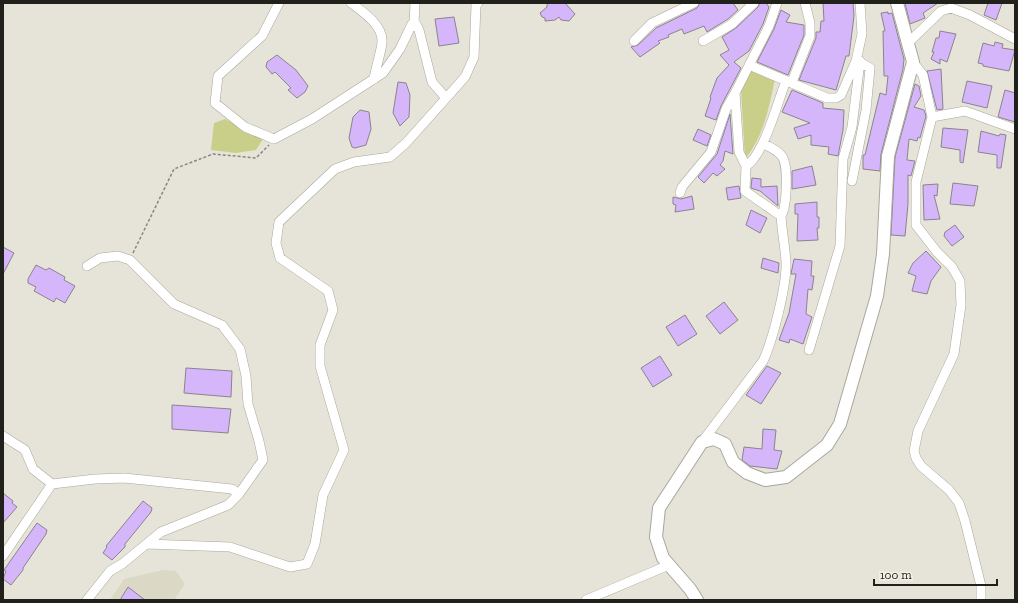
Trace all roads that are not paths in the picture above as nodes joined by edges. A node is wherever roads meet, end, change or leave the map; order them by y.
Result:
1 (279, 3) edge
2 (351, 3) edge
3 (416, 3) edge
4 (694, 3) edge
5 (754, 3) edge
6 (777, 3) edge
7 (805, 3) edge
8 (860, 3) edge
9 (897, 3) edge
10 (477, 4) edge
11 (414, 24) junction
12 (1015, 39) edge
13 (634, 40) dead end
14 (703, 42) dead end
15 (908, 43) junction
16 (858, 60) junction
17 (913, 62) junction
18 (749, 65) junction
19 (374, 79) junction
20 (792, 82) junction
21 (735, 93) junction
22 (446, 98) junction
23 (932, 117) junction
24 (1015, 129) edge
25 (763, 143) junction
26 (746, 166) junction
27 (852, 181) dead end
28 (680, 193) dead end
29 (781, 216) junction
30 (87, 266) dead end
31 (809, 350) dead end
32 (3, 436) edge
33 (702, 442) junction
34 (52, 484) junction
35 (239, 494) junction
36 (147, 544) junction
37 (3, 556) edge
38 (668, 565) junction
39 (87, 600) edge
40 (586, 600) edge
41 (697, 600) edge
42 (981, 600) edge

1 - 19 street
2 - 19 street
3 - 11 street
4 - 13 street
5 - 14 street
6 - 18 street
7 - 20 street
8 - 16 street
9 - 15 street
10 - 22 street
11 - 19 street
11 - 22 street
12 - 15 street
15 - 17 street
16 - 20 street
16 - 27 street
16 - 31 street
17 - 23 street
17 - 33 street
18 - 20 street
18 - 21 street
20 - 25 street
21 - 26 street
21 - 28 street
22 - 36 street
23 - 24 street
23 - 42 street
25 - 26 street
25 - 29 street
26 - 29 street
29 - 33 street
30 - 35 street
32 - 34 street
33 - 38 street
34 - 35 street
34 - 37 street
35 - 36 street
36 - 39 street
38 - 40 street
38 - 41 street

